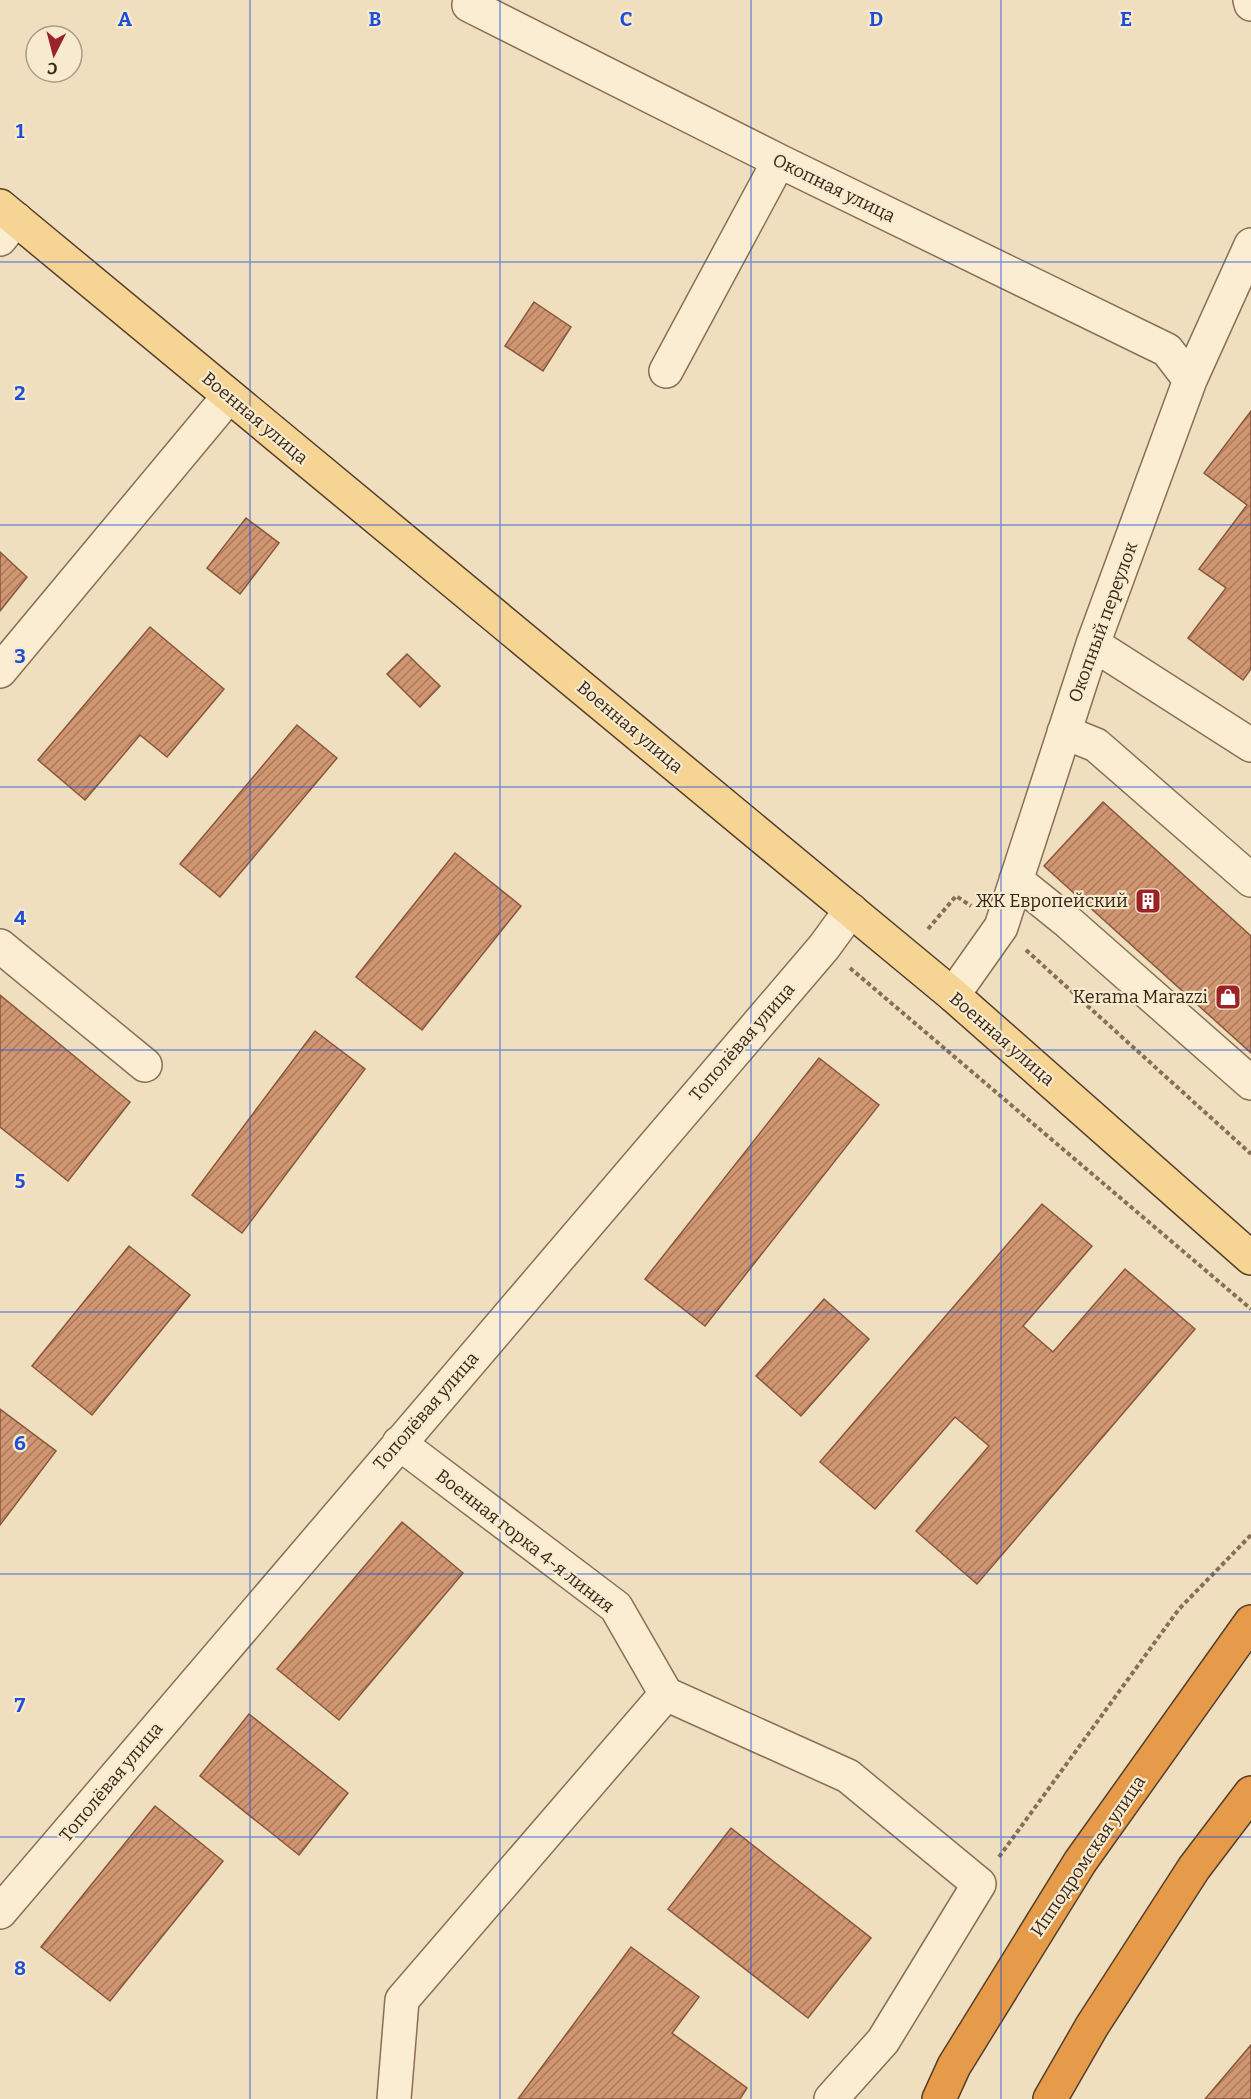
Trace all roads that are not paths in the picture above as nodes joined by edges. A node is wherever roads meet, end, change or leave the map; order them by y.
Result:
1 (469, 5) dead end
2 (779, 161) junction
3 (5, 221) edge
4 (1251, 245) edge
5 (666, 371) dead end
6 (1190, 381) junction
7 (229, 396) junction
8 (1093, 644) junction
9 (0, 671) edge
10 (1064, 732) junction
11 (1251, 745) edge
12 (1016, 880) junction
13 (1251, 880) edge
14 (850, 910) junction
15 (0, 946) edge
16 (952, 995) junction
17 (146, 1065) dead end
18 (1251, 1083) edge
19 (1251, 1258) edge
20 (399, 1443) junction
21 (1251, 1622) edge
22 (666, 1694) junction
23 (1251, 1793) edge
24 (0, 1912) edge
25 (394, 2099) edge
26 (831, 2099) edge
27 (939, 2099) edge
28 (1050, 2099) edge

1 - 2 street, Окопная улица
2 - 5 street
2 - 6 street, Окопная улица
3 - 7 main road, Военная улица
4 - 6 street, Окопный переулок
6 - 8 street, Окопный переулок
7 - 9 street
7 - 14 main road, Военная улица
8 - 10 street, Окопный переулок
8 - 11 street
10 - 12 street, Окопный переулок
10 - 13 street
12 - 16 street, Окопный переулок
12 - 18 street
14 - 16 main road, Военная улица
14 - 20 street, Тополёвая улица
15 - 17 street
16 - 19 main road, Военная улица
20 - 22 street, Военная горка 4-я линия
20 - 24 street, Тополёвая улица
21 - 27 highway, Ипподромская улица
22 - 25 street
22 - 26 street
23 - 28 highway

